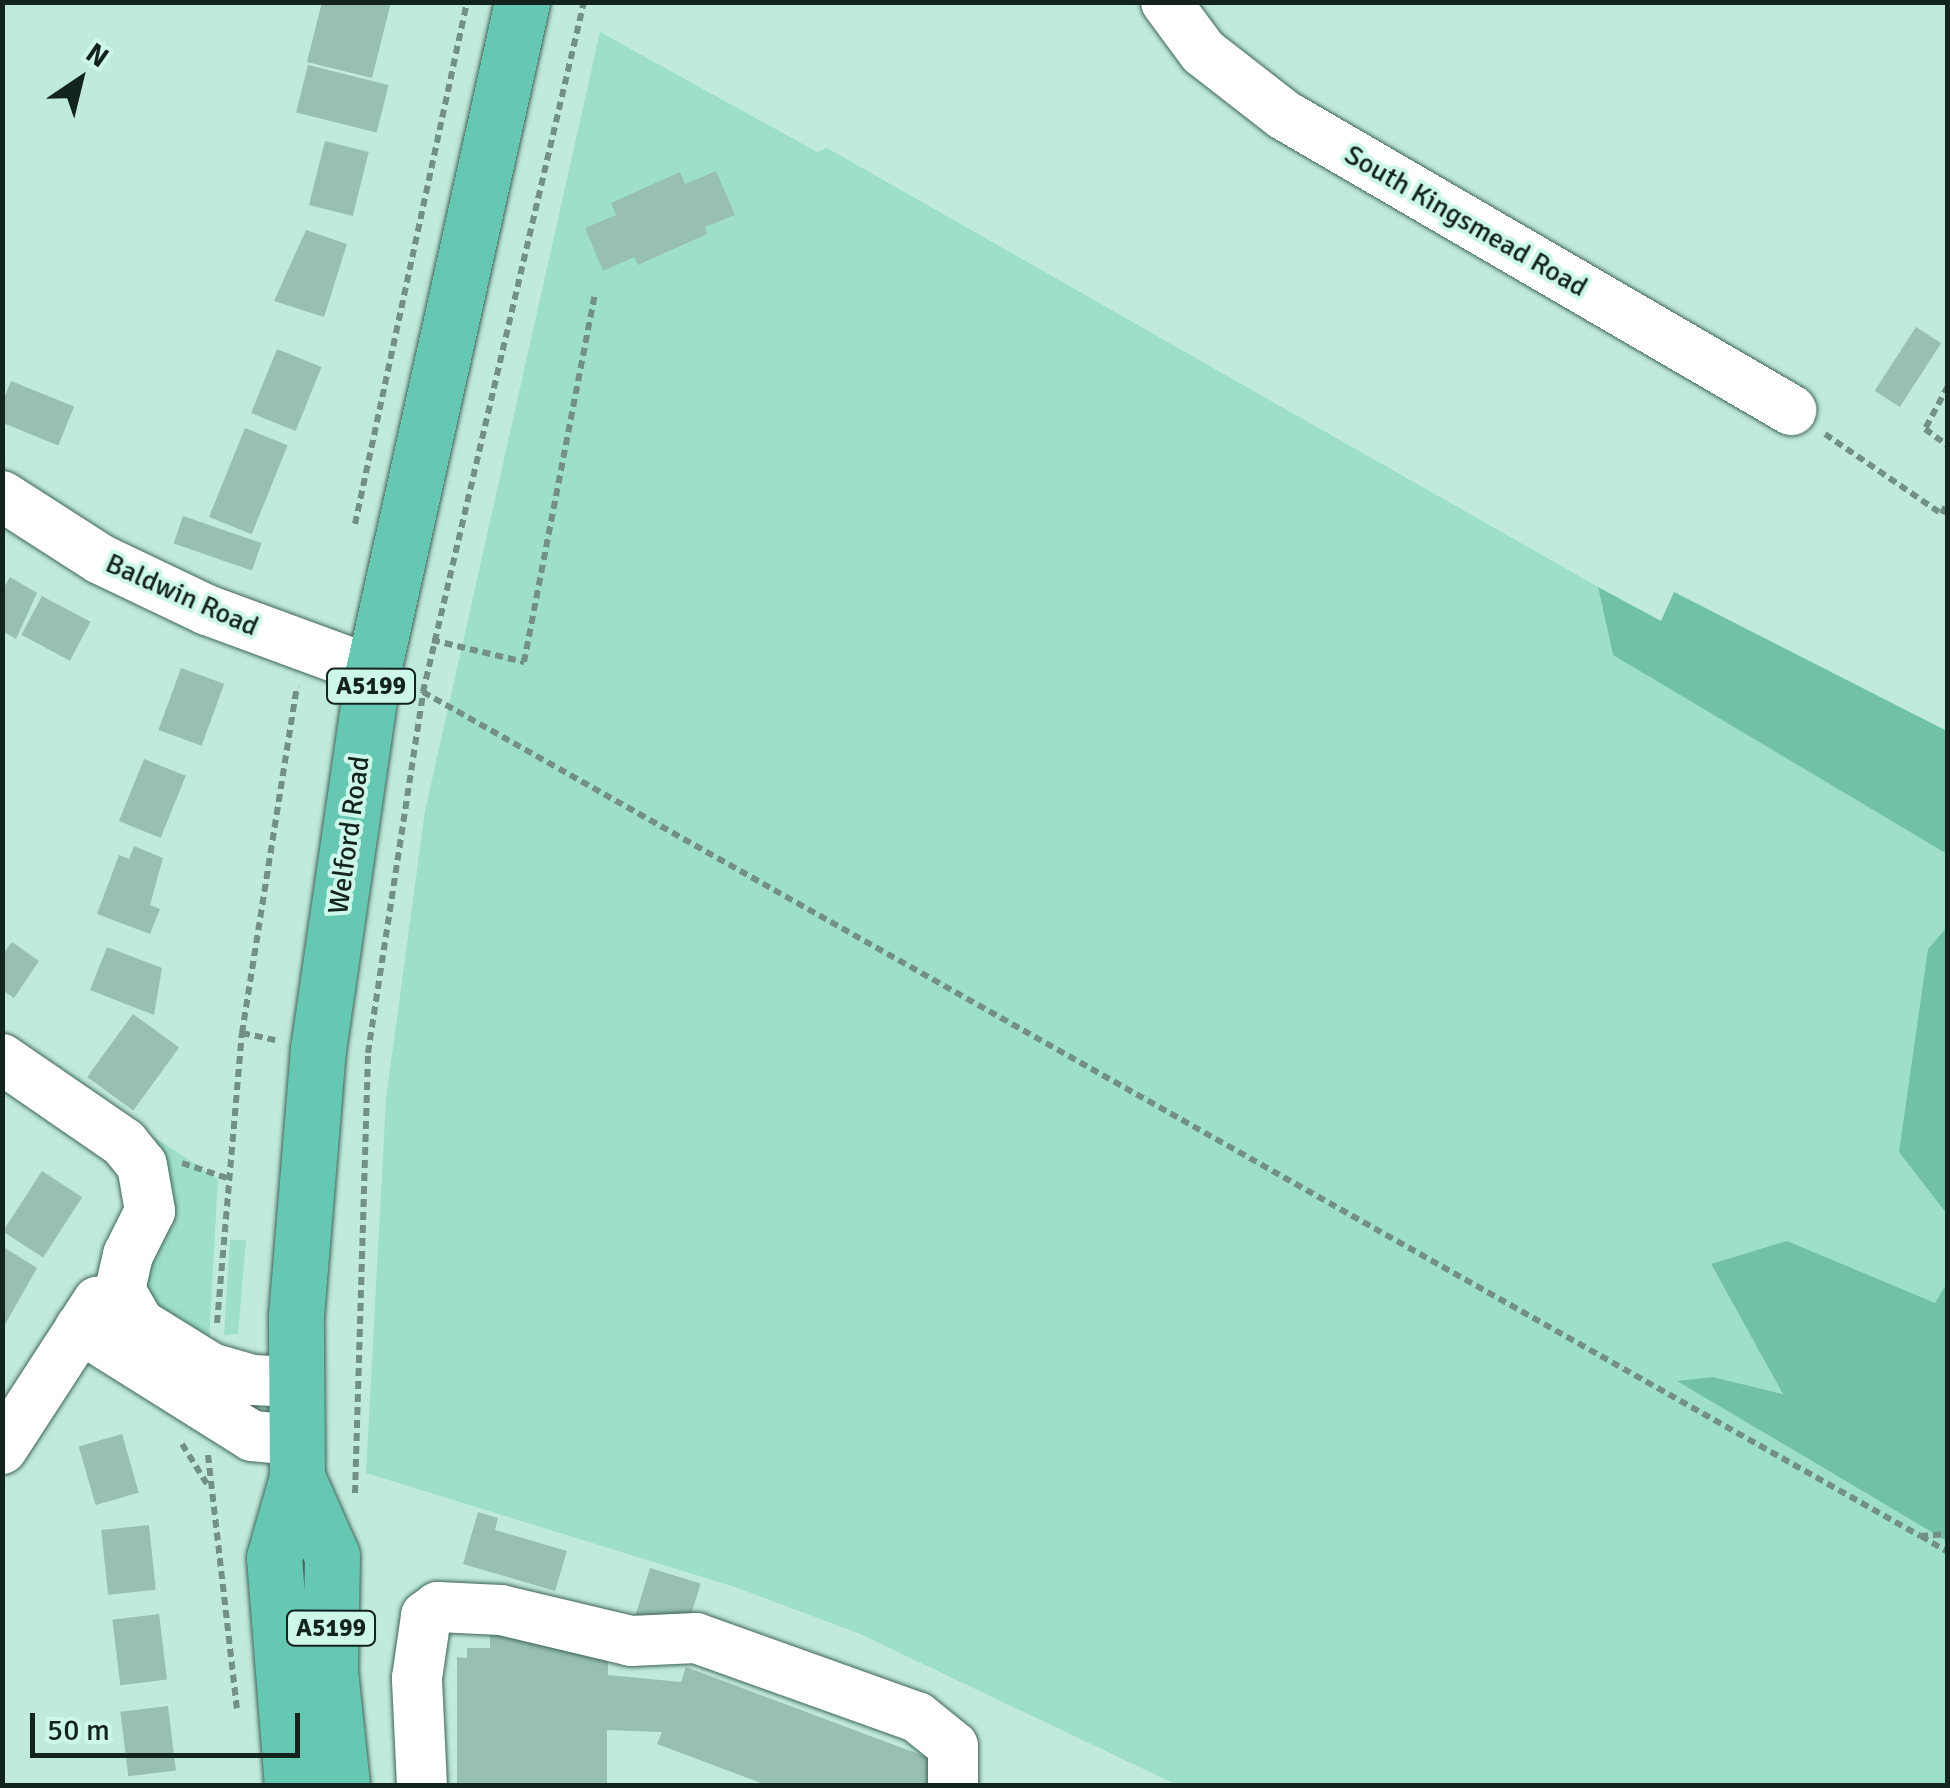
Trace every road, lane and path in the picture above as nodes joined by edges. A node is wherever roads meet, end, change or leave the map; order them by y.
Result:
1 (522, 2) edge
2 (584, 2) edge
3 (1166, 2) edge
4 (594, 297) dead end
5 (1948, 386) edge
6 (1790, 410) joint
7 (1948, 446) edge
8 (2, 496) edge
9 (1948, 502) edge
10 (435, 641) junction
11 (378, 648) junction
12 (423, 692) junction
13 (2, 1059) edge
14 (97, 1310) junction
15 (296, 1382) junction
16 (2, 1449) edge
17 (296, 1458) junction
18 (355, 1499) dead end
19 (1948, 1534) edge
20 (1920, 1536) junction
21 (1948, 1552) edge
22 (292, 1786) edge
23 (342, 1786) edge
24 (422, 1786) edge
25 (953, 1786) edge

1 - 11 main road, Welford Road / A5199
2 - 10 path
3 - 6 street, South Kingsmead Road
4 - 10 path
5 - 7 path
6 - 9 path
8 - 11 street, Baldwin Road
10 - 11 path
10 - 12 path
11 - 15 main road, Welford Road / A5199
12 - 18 path
12 - 20 path
13 - 14 street
14 - 15 street
14 - 16 street
14 - 17 street
15 - 17 main road, A5199
17 - 22 main road, A5199
17 - 23 main road, A5199
19 - 20 path
20 - 21 path
24 - 25 street

